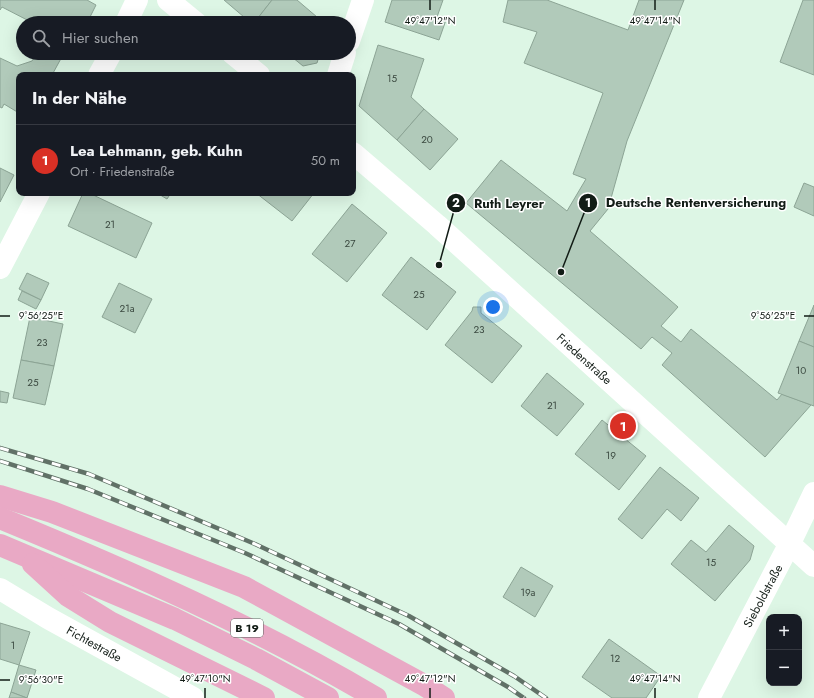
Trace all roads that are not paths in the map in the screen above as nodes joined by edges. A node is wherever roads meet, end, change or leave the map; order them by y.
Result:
1 (137, 0) edge
2 (168, 0) edge
3 (363, 0) edge
4 (129, 16) edge
5 (187, 16) edge
6 (356, 20) edge
7 (107, 60) edge
8 (241, 60) edge
9 (343, 60) edge
10 (101, 72) edge
11 (255, 72) edge
12 (339, 72) edge
13 (356, 156) edge
14 (37, 196) edge
15 (0, 268) edge
16 (814, 493) edge
17 (0, 496) edge
18 (0, 518) edge
19 (790, 543) junction
20 (0, 545) edge
21 (21, 554) junction
22 (814, 566) edge
23 (0, 589) edge
24 (191, 697) edge
25 (264, 698) edge
26 (328, 698) edge
27 (376, 698) edge
28 (444, 698) edge
29 (709, 698) edge

1 - 4 street
2 - 5 street
3 - 6 street
7 - 10 street
8 - 11 street
9 - 12 street
13 - 19 street, Friedenstraße
14 - 15 street
16 - 19 street, Sieboldstraße
17 - 28 main road
18 - 27 main road, B 19
19 - 22 street, Friedenstraße
19 - 29 street, Sieboldstraße
20 - 21 main road, B 19
21 - 25 main road
21 - 26 main road, B 19
23 - 24 street, Fichtestraße

